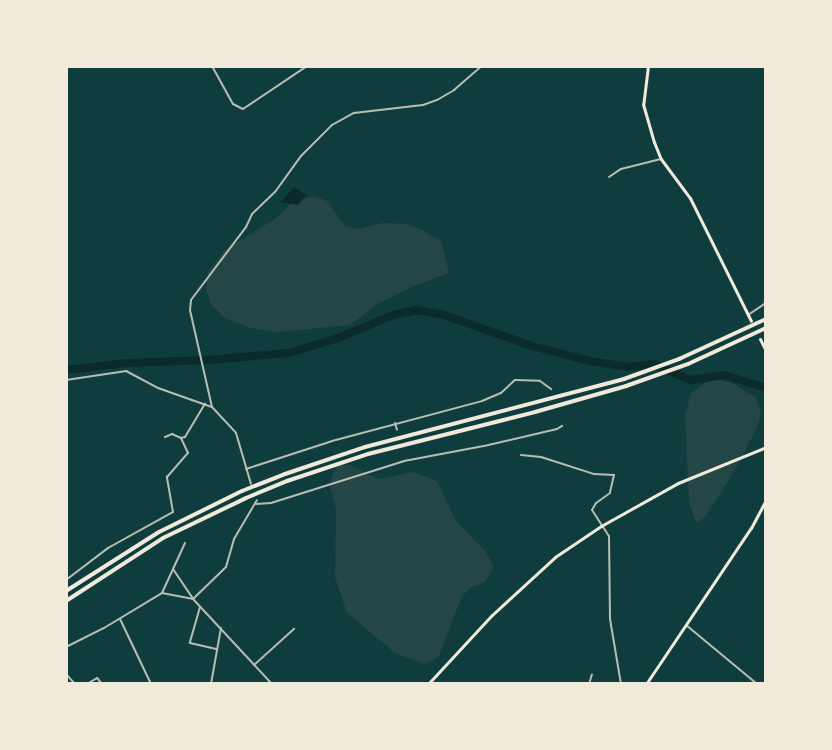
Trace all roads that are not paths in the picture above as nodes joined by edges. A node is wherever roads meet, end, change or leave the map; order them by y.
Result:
1 (212, 66) edge
2 (307, 66) edge
3 (482, 66) edge
4 (648, 66) edge
5 (661, 159) junction
6 (609, 177) dead end
7 (766, 303) edge
8 (748, 315) junction
9 (766, 320) edge
10 (751, 321) dead end
11 (766, 328) edge
12 (760, 339) dead end
13 (765, 345) edge
14 (766, 351) edge
15 (66, 380) edge
16 (551, 389) dead end
17 (205, 404) junction
18 (212, 406) junction
19 (395, 423) junction
20 (562, 426) dead end
21 (397, 430) dead end
22 (165, 437) dead end
23 (181, 438) junction
24 (765, 448) edge
25 (521, 455) dead end
26 (403, 456) dead end
27 (404, 461) junction
28 (246, 469) junction
29 (251, 484) dead end
30 (257, 500) dead end
31 (766, 500) edge
32 (256, 504) junction
33 (601, 526) junction
34 (185, 543) dead end
35 (173, 569) junction
36 (66, 580) edge
37 (66, 591) edge
38 (162, 593) junction
39 (193, 599) junction
40 (66, 601) edge
41 (200, 607) junction
42 (120, 619) junction
43 (686, 625) junction
44 (221, 628) junction
45 (294, 628) dead end
46 (66, 647) edge
47 (216, 649) junction
48 (254, 665) junction
49 (66, 674) edge
50 (592, 674) dead end
51 (75, 684) edge
52 (87, 684) edge
53 (102, 684) edge
54 (151, 684) edge
55 (211, 684) edge
56 (272, 684) edge
57 (428, 684) edge
58 (589, 684) edge
59 (621, 684) edge
60 (646, 684) edge
61 (757, 684) edge

1 - 2 street
3 - 18 street
4 - 5 main road
5 - 6 street
5 - 8 main road
7 - 8 street
8 - 10 main road
9 - 37 highway
11 - 40 highway
12 - 13 main road
13 - 14 main road
15 - 17 street
16 - 19 street
17 - 18 street
17 - 23 street
18 - 28 street
19 - 21 street
19 - 28 street
20 - 27 street
22 - 23 street
23 - 36 street
24 - 33 main road
25 - 33 street
26 - 27 street
27 - 32 street
28 - 29 street
30 - 32 street
31 - 43 main road
32 - 39 street
33 - 57 main road
33 - 59 street
34 - 35 street
35 - 38 street
35 - 39 street
38 - 39 street
38 - 42 street
39 - 41 street
41 - 44 street
41 - 47 street
42 - 46 street
42 - 54 street
43 - 60 main road
43 - 61 street
44 - 47 street
44 - 48 street
45 - 48 street
47 - 55 street
48 - 56 street
49 - 51 street
50 - 58 street
52 - 53 street

